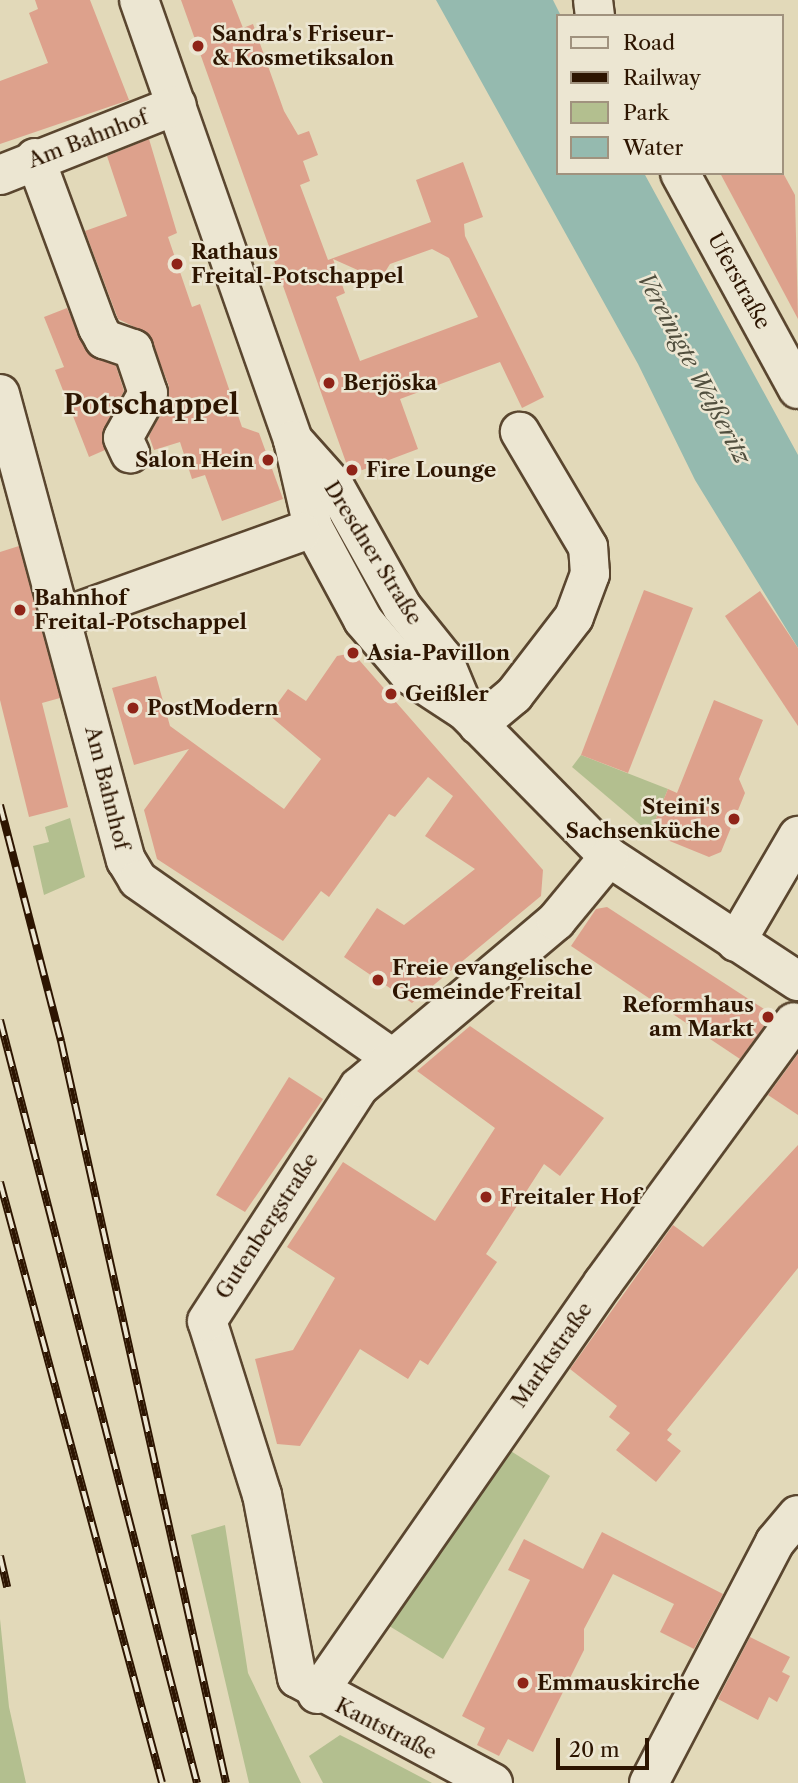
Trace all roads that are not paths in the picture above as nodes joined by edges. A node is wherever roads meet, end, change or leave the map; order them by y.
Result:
1 (139, 0) edge
2 (161, 110) junction
3 (43, 155) junction
4 (0, 175) edge
5 (681, 175) edge
6 (798, 389) edge
7 (0, 394) edge
8 (520, 432) dead end
9 (130, 453) dead end
10 (302, 532) dead end
11 (61, 618) junction
12 (472, 718) junction
13 (798, 836) edge
14 (609, 857) junction
15 (736, 942) junction
16 (798, 981) edge
17 (794, 1022) dead end
18 (392, 1058) junction
19 (786, 1529) edge
20 (317, 1694) junction
21 (493, 1783) edge
22 (649, 1783) edge

1 - 2 street, Dresdner Straße
2 - 3 street, Am Bahnhof
2 - 12 street, Dresdner Straße
3 - 4 street, Am Bahnhof
3 - 9 street
5 - 6 street, Uferstraße
7 - 11 street, Am Bahnhof
8 - 12 street
10 - 11 street
11 - 18 street, Am Bahnhof
12 - 14 street, Dresdner Straße
13 - 15 street
14 - 15 street, Dresdner Straße
14 - 18 street, Gutenbergstraße
15 - 16 street, Dresdner Straße
17 - 20 street, Marktstraße
18 - 20 street, Gutenbergstraße
19 - 22 street
20 - 21 street, Kantstraße

